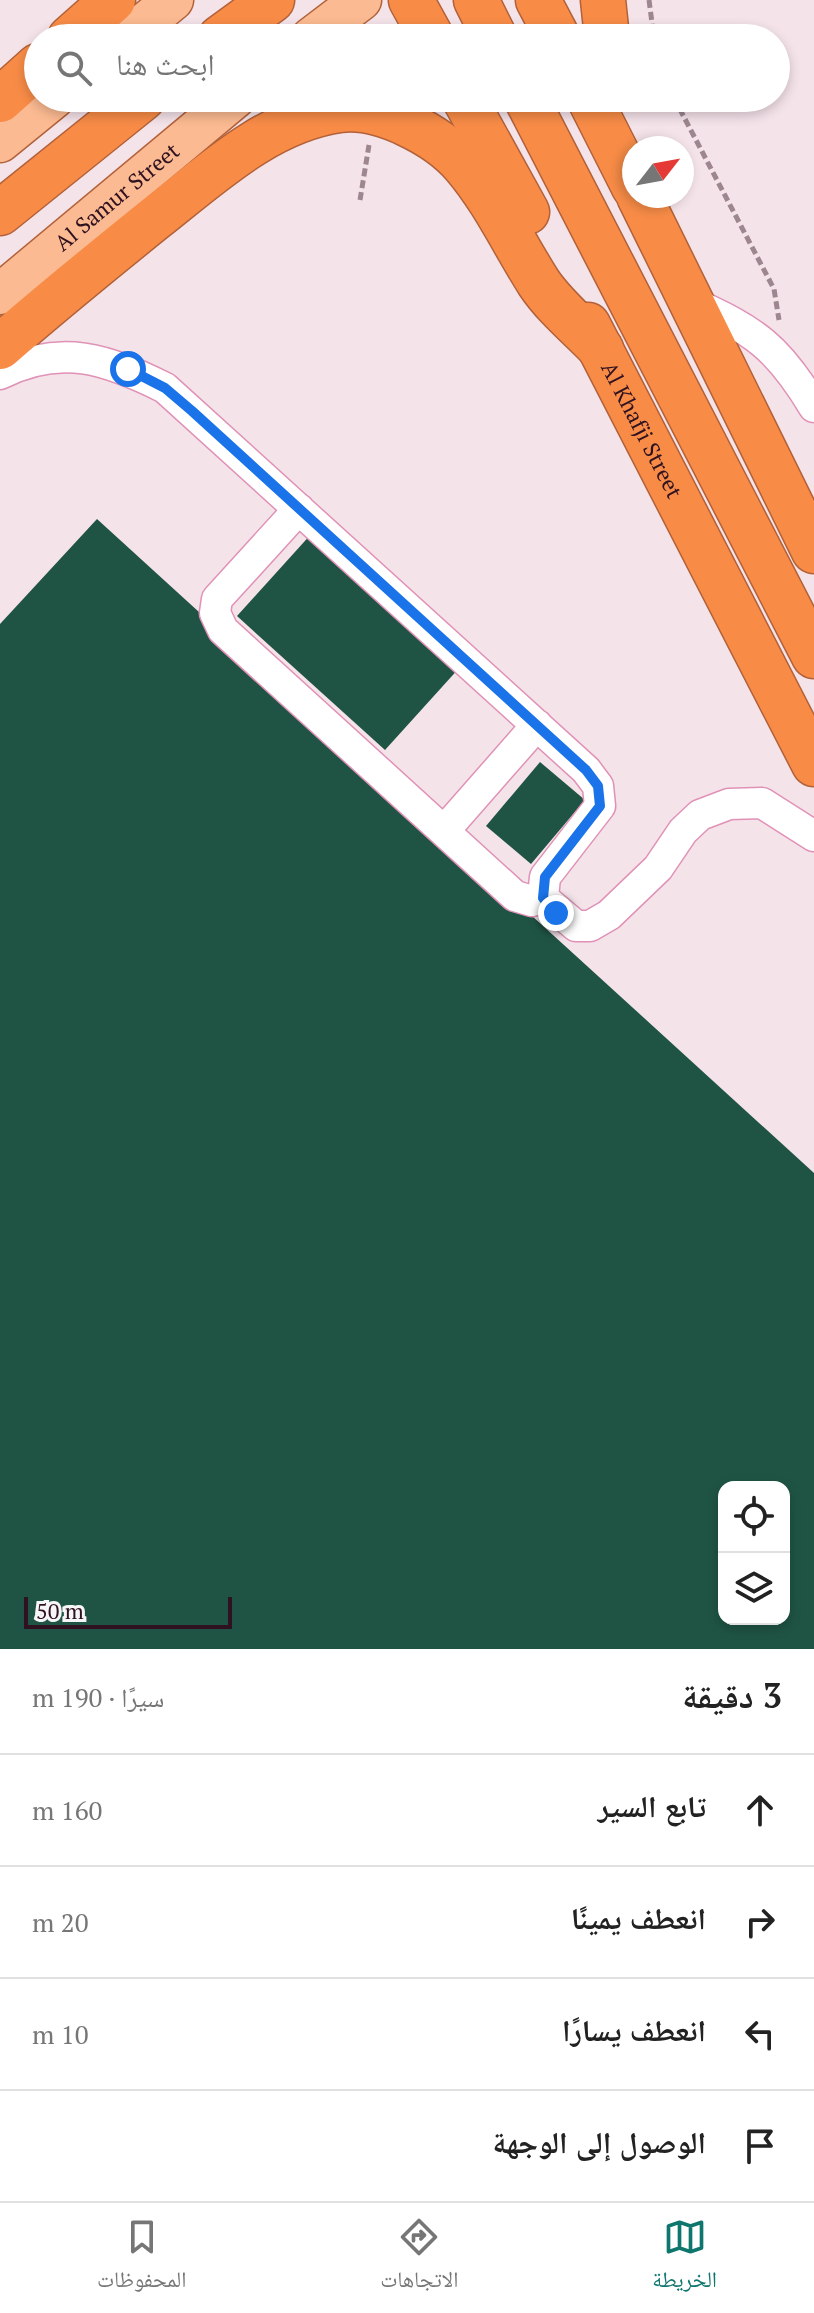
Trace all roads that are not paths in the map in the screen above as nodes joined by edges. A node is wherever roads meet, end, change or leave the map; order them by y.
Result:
1 (113, 0) edge
2 (173, 0) edge
3 (272, 0) edge
4 (361, 0) edge
5 (411, 0) edge
6 (476, 0) edge
7 (538, 0) edge
8 (603, 0) edge
9 (86, 24) edge
10 (144, 24) edge
11 (239, 24) edge
12 (329, 24) edge
13 (424, 24) edge
14 (488, 24) edge
15 (551, 24) edge
16 (606, 24) edge
17 (24, 79) edge
18 (0, 100) edge
19 (37, 112) edge
20 (126, 112) edge
21 (218, 112) edge
22 (329, 112) edge
23 (358, 112) edge
24 (472, 112) edge
25 (533, 112) edge
26 (596, 112) edge
27 (624, 112) edge
28 (630, 136) edge
29 (0, 142) edge
30 (622, 162) edge
31 (646, 208) edge
32 (0, 213) edge
33 (0, 294) edge
34 (693, 303) junction
35 (0, 347) edge
36 (601, 349) junction
37 (0, 374) edge
38 (814, 407) edge
39 (299, 509) junction
40 (814, 551) edge
41 (814, 656) edge
42 (537, 725) junction
43 (814, 764) edge
44 (444, 831) junction
45 (814, 836) edge
46 (543, 898) junction

1 - 9 highway
2 - 10 main road
3 - 11 highway
4 - 12 main road
5 - 13 highway
6 - 14 highway
7 - 15 highway
8 - 16 highway
17 - 18 highway
19 - 29 main road
20 - 32 highway
21 - 33 main road, Al Samur Street
22 - 35 highway
23 - 36 highway
24 - 36 highway, Al Khafji Street
25 - 41 highway
26 - 30 highway
27 - 28 highway
31 - 34 highway
34 - 38 street
34 - 40 highway
36 - 43 highway, Al Khafji Street
37 - 39 street
39 - 42 street
39 - 44 street
42 - 44 street
42 - 46 street
44 - 46 street
45 - 46 street

